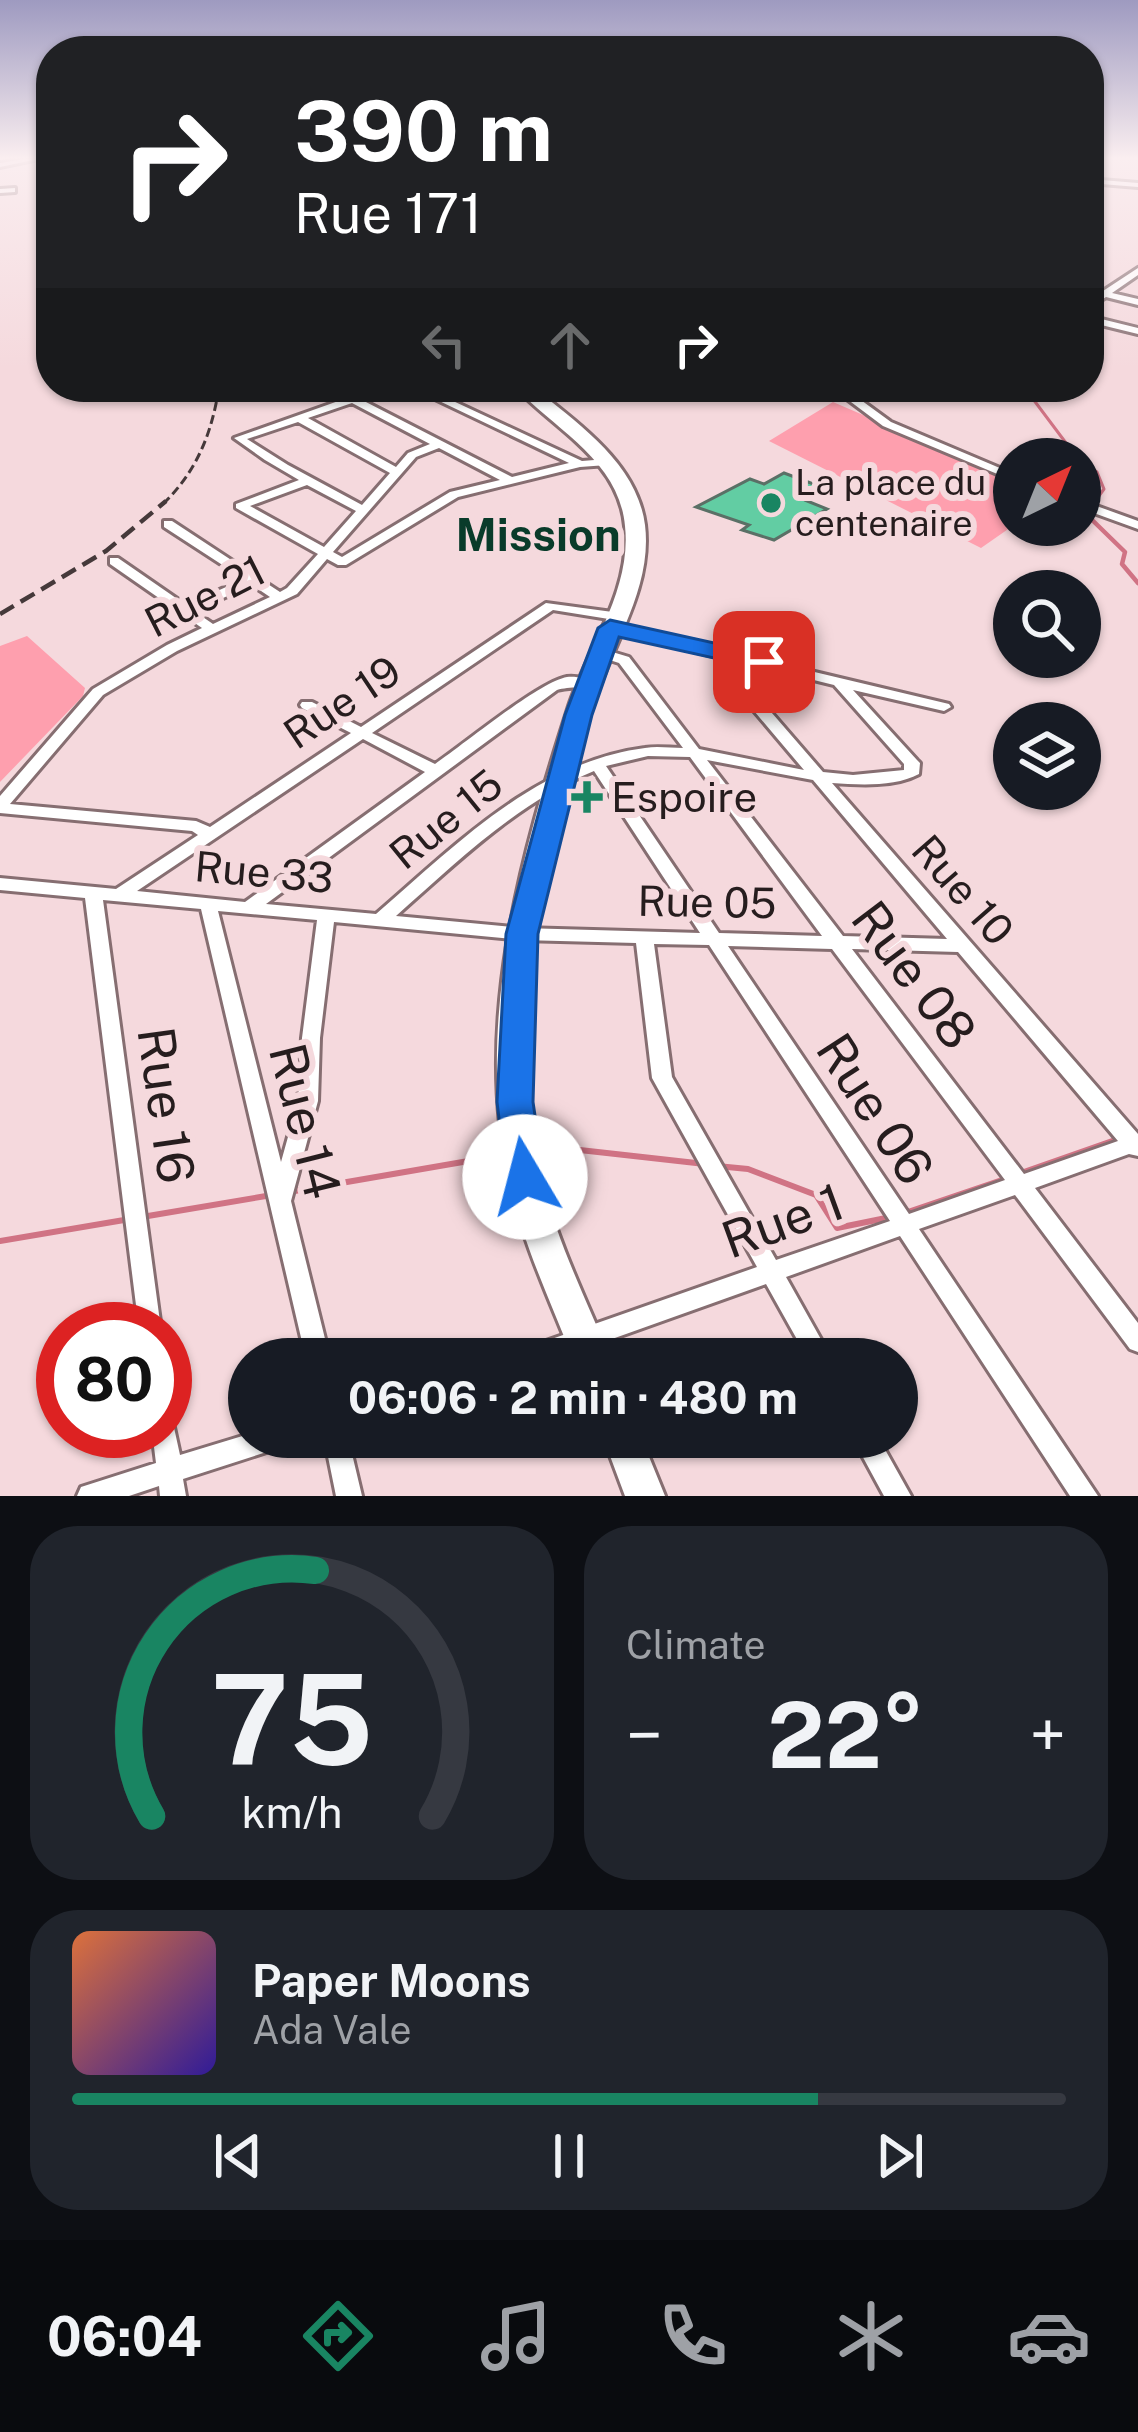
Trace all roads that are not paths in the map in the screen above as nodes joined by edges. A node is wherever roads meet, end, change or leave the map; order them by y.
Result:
1 (1135, 275) edge
2 (1104, 295) joint
3 (1138, 302) edge
4 (1104, 323) edge
5 (1138, 331) edge
6 (347, 402) edge
7 (357, 402) edge
8 (447, 402) edge
9 (540, 402) edge
10 (857, 402) edge
11 (299, 418) junction
12 (440, 444) junction
13 (607, 462) junction
14 (580, 464) junction
15 (993, 469) edge
16 (397, 472) junction
17 (311, 480) junction
18 (509, 480) junction
19 (362, 510) junction
20 (1101, 511) edge
21 (168, 524) dead end
22 (1138, 525) edge
23 (323, 553) junction
24 (114, 561) dead end
25 (253, 580) junction
26 (280, 597) junction
27 (185, 610) junction
28 (613, 622) junction
29 (212, 629) junction
30 (728, 652) junction
31 (611, 656) junction
32 (837, 680) junction
33 (588, 683) junction
34 (307, 705) dead end
35 (944, 707) dead end
36 (361, 733) junction
37 (694, 753) junction
38 (598, 766) junction
39 (436, 771) junction
40 (820, 779) junction
41 (560, 780) junction
42 (0, 807) edge
43 (210, 835) junction
44 (0, 884) edge
45 (93, 892) junction
46 (120, 895) junction
47 (208, 903) junction
48 (249, 907) junction
49 (326, 914) junction
50 (381, 920) junction
51 (522, 934) junction
52 (644, 937) junction
53 (712, 938) junction
54 (836, 941) junction
55 (963, 946) junction
56 (1136, 1145) edge
57 (1019, 1184) junction
58 (281, 1199) junction
59 (902, 1227) junction
60 (772, 1273) junction
61 (147, 1302) edge
62 (313, 1338) edge
63 (583, 1338) edge
64 (617, 1338) edge
65 (808, 1338) edge
66 (1138, 1342) edge
67 (228, 1458) edge
68 (341, 1458) edge
69 (630, 1458) edge
70 (877, 1458) edge
71 (171, 1483) edge
72 (89, 1496) edge
73 (350, 1496) edge
74 (645, 1496) edge
75 (898, 1496) edge
76 (1085, 1496) edge

1 - 2 street
2 - 3 street
4 - 5 street
6 - 11 street
7 - 12 street
8 - 14 street
9 - 13 highway
10 - 15 street
11 - 16 street
11 - 17 street
12 - 16 street, Rue 21
12 - 18 street
13 - 14 street
13 - 28 highway
14 - 18 street
16 - 19 street, Rue 21
17 - 19 street
17 - 23 street
18 - 23 street
19 - 23 street, Rue 21
20 - 22 street
21 - 25 street
23 - 26 street, Rue 21
24 - 27 street
25 - 26 street
25 - 27 street
26 - 29 street, Rue 21
27 - 29 street
28 - 30 street, Rue 19
28 - 31 highway
28 - 36 street, Rue 19
29 - 42 street, Rue 21
30 - 32 street, Rue 19
30 - 40 street, Rue 10
31 - 33 highway
31 - 37 street, Rue 08
32 - 35 street, Rue 19
32 - 40 street, Rue 15
33 - 39 street
33 - 41 highway
34 - 36 street
36 - 39 street
36 - 43 street, Rue 19
37 - 38 street, Rue 15
37 - 40 street, Rue 15
37 - 54 street, Rue 08
38 - 41 street, Rue 15
38 - 53 street, Rue 06
39 - 48 street
40 - 55 street, Rue 10
41 - 50 street, Rue 15
41 - 51 highway
42 - 43 street
43 - 46 street, Rue 19
44 - 45 street, Rue 33
45 - 46 street, Rue 33
45 - 61 street, Rue 16
46 - 47 street, Rue 33
47 - 48 street, Rue 33
47 - 58 street, Rue 14
48 - 49 street, Rue 33
49 - 50 street, Rue 33
49 - 58 street
50 - 51 street, Rue 33
51 - 52 street, Rue 05
51 - 63 highway
52 - 53 street, Rue 05
52 - 60 street
53 - 54 street, Rue 05
53 - 59 street, Rue 06
54 - 55 street, Rue 05
54 - 57 street, Rue 08
55 - 56 street, Rue 10
56 - 57 street, Rue 1
57 - 59 street, Rue 1
57 - 66 street, Rue 08
58 - 62 street, Rue 14
59 - 60 street, Rue 1
59 - 76 street, Rue 06
60 - 64 street, Rue 1
60 - 65 street
67 - 71 street
68 - 73 street
69 - 74 highway
70 - 75 street
71 - 72 street

